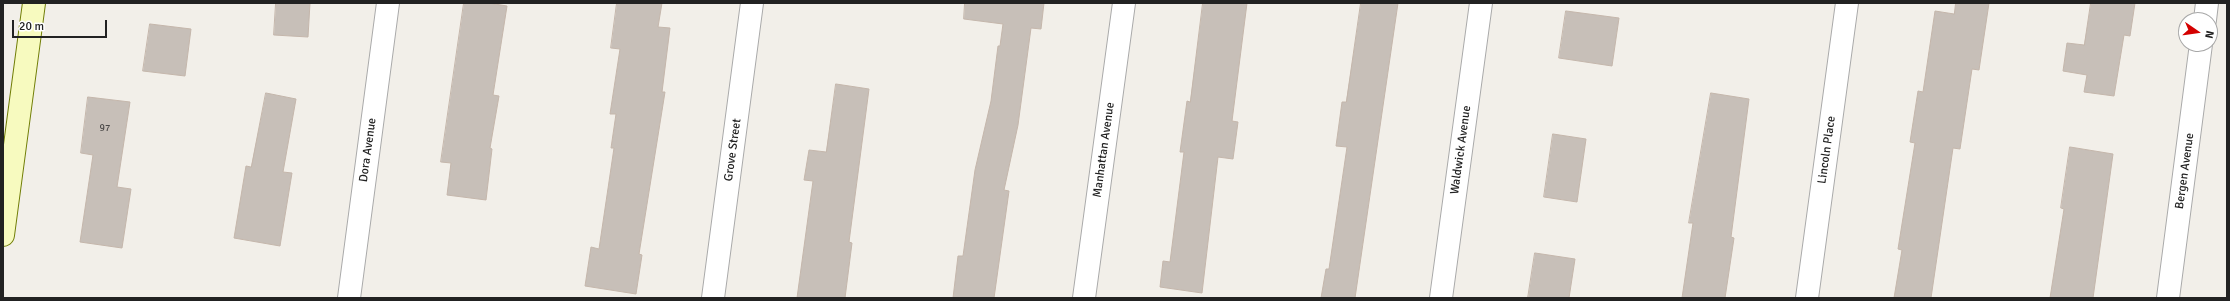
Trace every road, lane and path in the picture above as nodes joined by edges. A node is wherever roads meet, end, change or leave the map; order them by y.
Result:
1 (34, 3) edge
2 (388, 3) edge
3 (752, 3) edge
4 (1124, 3) edge
5 (1481, 3) edge
6 (1847, 3) edge
7 (2200, 52) edge
8 (3, 235) edge
9 (348, 298) edge
10 (713, 298) edge
11 (1084, 298) edge
12 (1441, 298) edge
13 (1807, 298) edge
14 (2168, 298) edge

1 - 8 street
2 - 9 street, Dora Avenue
3 - 10 street, Grove Street
4 - 11 street, Manhattan Avenue
5 - 12 street, Waldwick Avenue
6 - 13 street, Lincoln Place
7 - 14 street, Bergen Avenue

